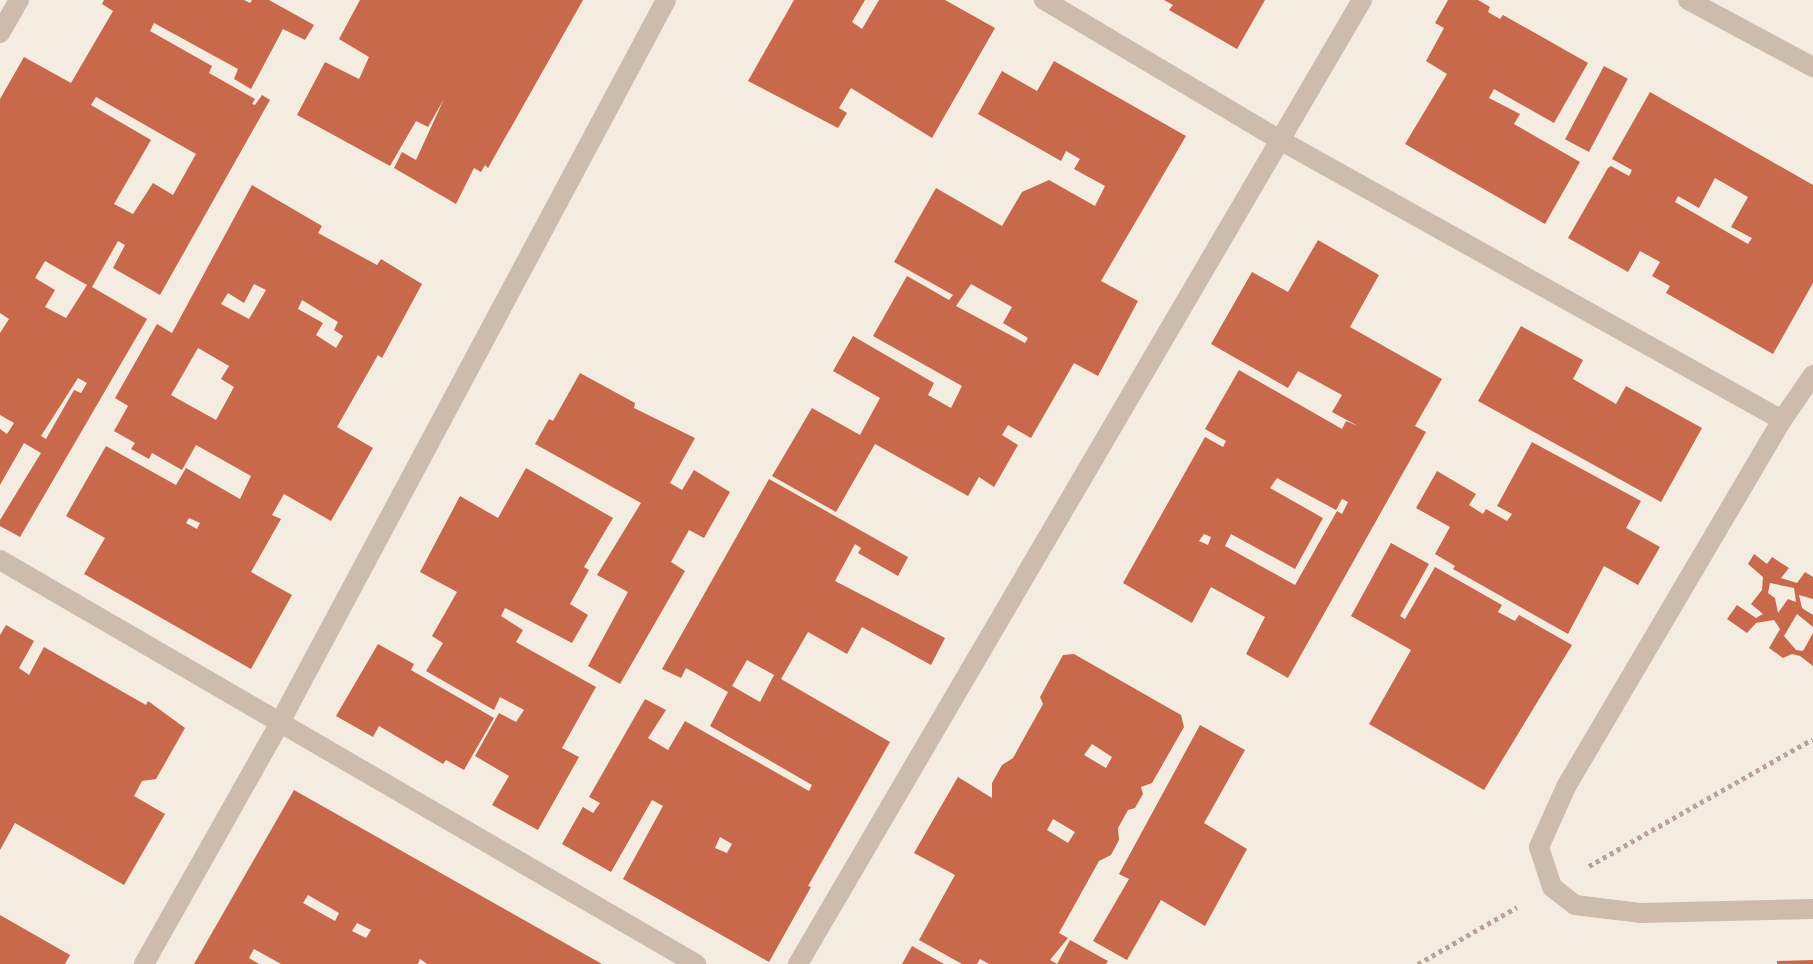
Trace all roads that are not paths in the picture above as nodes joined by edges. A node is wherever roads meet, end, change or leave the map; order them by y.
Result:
1 (19, 0) edge
2 (666, 0) edge
3 (1044, 0) edge
4 (1362, 0) edge
5 (1688, 0) edge
6 (0, 33) edge
7 (1813, 67) edge
8 (1278, 139) junction
9 (1813, 375) edge
10 (1782, 420) junction
11 (0, 560) edge
12 (279, 724) junction
13 (1813, 909) edge
14 (144, 964) edge
15 (696, 964) edge
16 (798, 964) edge

1 - 6 street
2 - 12 street
3 - 8 street
4 - 8 street
5 - 7 street
8 - 10 street
8 - 16 street
9 - 10 street
10 - 13 street
11 - 12 street
12 - 14 street
12 - 15 street

